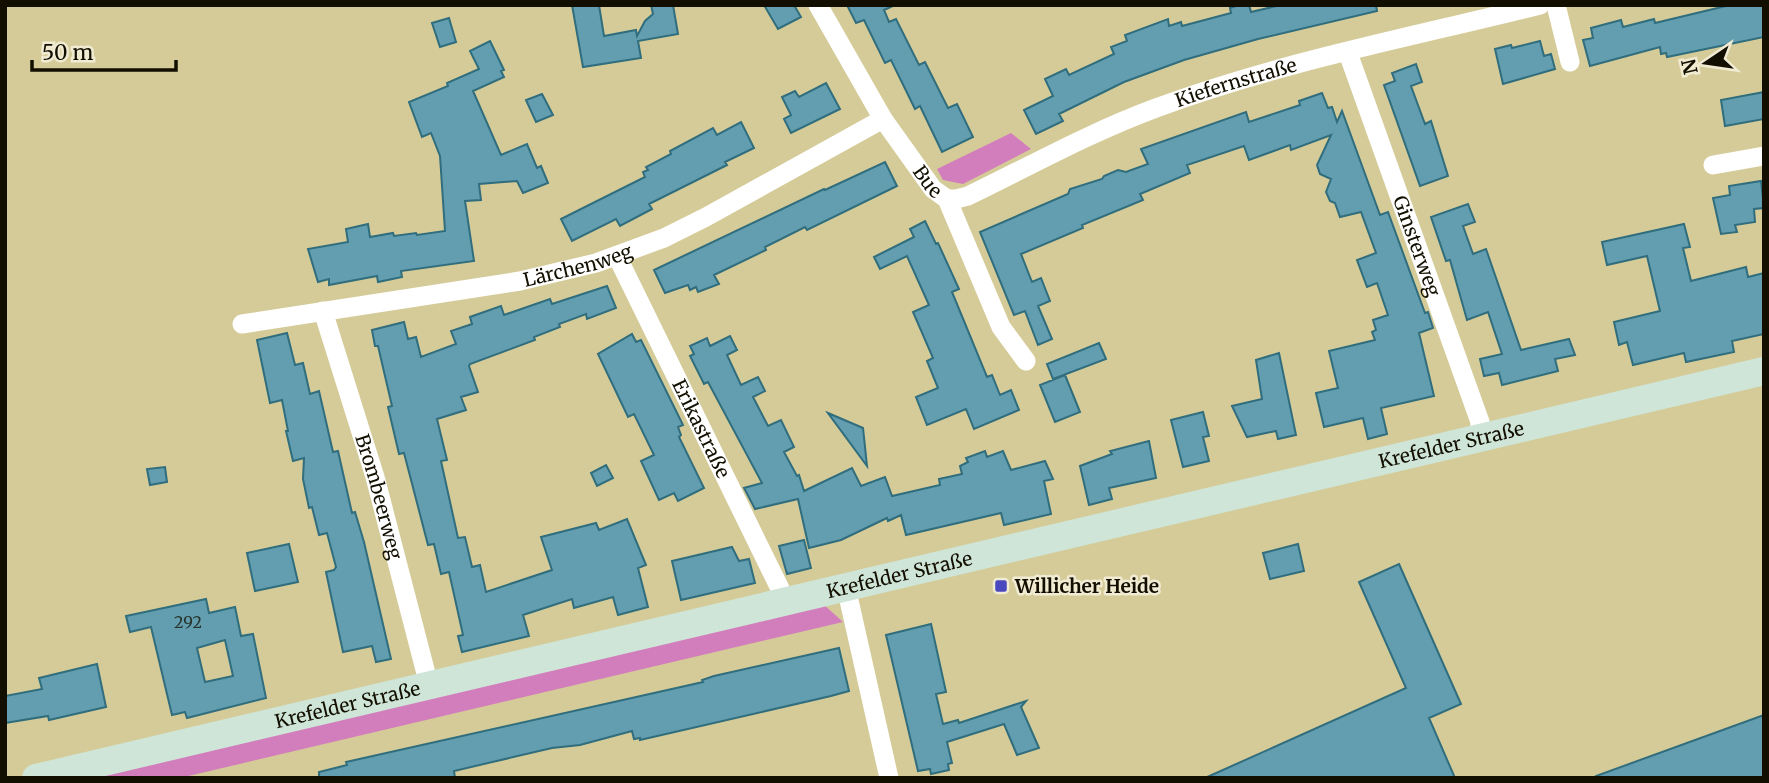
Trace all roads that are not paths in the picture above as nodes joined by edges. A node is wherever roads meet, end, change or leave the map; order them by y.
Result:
1 (818, 5) edge
2 (1541, 5) edge
3 (1556, 5) edge
4 (1348, 53) junction
5 (1570, 62) dead end
6 (883, 119) junction
7 (1764, 156) edge
8 (1713, 165) dead end
9 (947, 199) junction
10 (617, 256) junction
11 (323, 311) junction
12 (242, 324) dead end
13 (1026, 361) dead end
14 (1764, 371) edge
15 (1479, 438) junction
16 (846, 587) junction
17 (786, 601) junction
18 (429, 685) junction
19 (36, 778) edge
20 (889, 778) edge

1 - 6 street, Bue
2 - 4 street, Kiefernstraße
3 - 5 street
4 - 9 street, Kiefernstraße
4 - 15 street, Ginsterweg
6 - 9 street, Bue
6 - 10 street, Lärchenweg
7 - 8 street
9 - 13 street, Bue
10 - 11 street, Lärchenweg
10 - 17 street, Erikastraße
11 - 12 street, Lärchenweg
11 - 18 street, Brombeerweg
14 - 15 main road, Krefelder Straße
15 - 16 main road, Krefelder Straße
16 - 17 main road, Krefelder Straße
16 - 20 street
17 - 18 main road, Krefelder Straße
18 - 19 main road, Krefelder Straße

